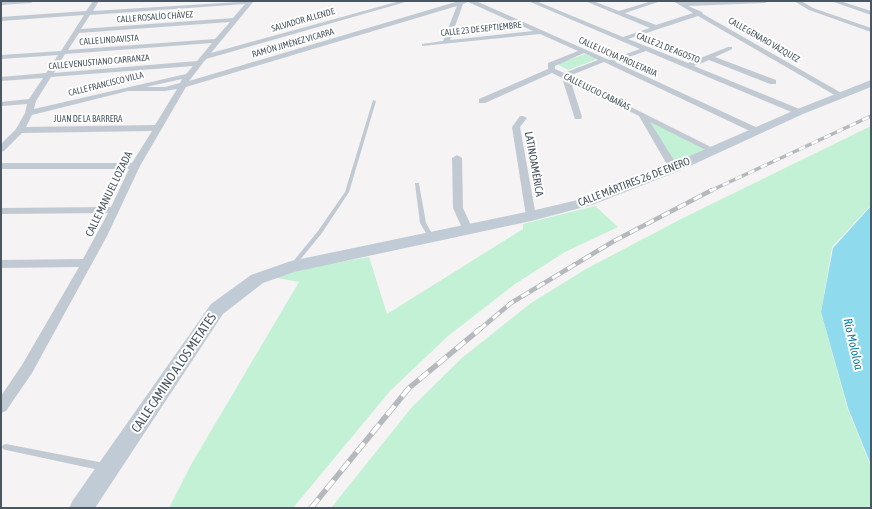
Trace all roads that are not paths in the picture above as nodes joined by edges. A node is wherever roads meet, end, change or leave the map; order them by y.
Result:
1 (31, 1) edge
2 (96, 1) edge
3 (406, 1) edge
4 (465, 1) edge
5 (471, 1) edge
6 (531, 1) edge
7 (588, 1) edge
8 (658, 1) edge
9 (797, 1) edge
10 (834, 1) edge
11 (1, 2) edge
12 (251, 2) edge
13 (764, 2) edge
14 (679, 3) edge
15 (88, 13) junction
16 (620, 13) junction
17 (871, 13) edge
18 (700, 14) junction
19 (1, 19) edge
20 (235, 20) junction
21 (657, 28) junction
22 (871, 30) edge
23 (77, 31) junction
24 (539, 32) junction
25 (622, 39) junction
26 (218, 41) junction
27 (446, 42) junction
28 (424, 44) dead end
29 (730, 48) dead end
30 (645, 49) junction
31 (582, 50) junction
32 (63, 52) junction
33 (1, 57) edge
34 (708, 57) junction
35 (202, 60) junction
36 (607, 61) junction
37 (688, 66) junction
38 (552, 70) junction
39 (48, 75) junction
40 (565, 75) junction
41 (1, 79) edge
42 (185, 80) junction
43 (773, 82) dead end
44 (871, 83) edge
45 (841, 95) junction
46 (374, 100) dead end
47 (32, 101) junction
48 (482, 101) dead end
49 (1, 104) edge
50 (799, 112) junction
51 (29, 113) junction
52 (642, 114) junction
53 (578, 117) dead end
54 (523, 118) dead end
55 (156, 128) junction
56 (20, 130) junction
57 (757, 131) junction
58 (1, 149) edge
59 (713, 150) junction
60 (457, 158) dead end
61 (1, 166) edge
62 (135, 166) junction
63 (674, 168) junction
64 (417, 184) dead end
65 (1, 210) edge
66 (114, 210) junction
67 (531, 216) junction
68 (468, 230) junction
69 (431, 237) junction
70 (87, 263) junction
71 (2, 265) edge
72 (292, 267) junction
73 (1, 407) edge
74 (6, 447) dead end
75 (108, 468) junction
76 (81, 508) edge

1 - 11 street
2 - 15 street
3 - 35 street, SALVADOR ALLENDE
4 - 27 street
4 - 42 street, RAMÓN JIMÉNEZ VICARRA
5 - 24 street, CALLE LUCHA PROLETARIA
6 - 25 street, CALLE 21 DE AGOSTO
7 - 16 street
8 - 16 street
9 - 22 street
10 - 17 street
12 - 15 street
12 - 20 street, CALLE MANUEL LOZADA
13 - 14 street
14 - 18 street, CALLE GENARO VÁZQUEZ
15 - 19 street
15 - 23 street
16 - 21 street
18 - 21 street
18 - 45 street, CALLE GENARO VÁZQUEZ
20 - 23 street, CALLE ROSALÍO CHÁVEZ
20 - 26 street, CALLE MANUEL LOZADA
21 - 25 street
23 - 32 street
24 - 27 street, CALLE 23 DE SEPTIEMBRE
24 - 31 street, CALLE LUCHA PROLETARIA
25 - 30 street, CALLE 21 DE AGOSTO
26 - 32 street, CALLE LINDAVISTA
26 - 35 street, CALLE MANUEL LOZADA
27 - 28 street, CALLE 23 DE SEPTIEMBRE
29 - 34 street
30 - 36 street
30 - 37 street, CALLE 21 DE AGOSTO
31 - 36 street, CALLE LUCHA PROLETARIA
31 - 38 street
32 - 33 street, CALLE LINDAVISTA
32 - 39 street
34 - 37 street
34 - 43 street
35 - 39 street, CALLE VENUSTIANO CARRANZA
35 - 42 street, CALLE MANUEL LOZADA
36 - 40 street
36 - 57 street, CALLE LUCHA PROLETARIA
37 - 50 street, CALLE 21 DE AGOSTO
38 - 40 street, CALLE LUCIO CABAÑAS
38 - 48 street
39 - 41 street, CALLE VENUSTIANO CARRANZA
39 - 47 street
40 - 52 street, CALLE LUCIO CABAÑAS
40 - 53 street
42 - 51 street, CALLE FRANCISCO VILLA
42 - 55 street, CALLE MANUEL LOZADA
44 - 45 street, CALLE MÁRTIRES 26 DE ENERO
45 - 50 street, CALLE MÁRTIRES 26 DE ENERO
46 - 72 lane
47 - 49 street
47 - 51 street
50 - 57 street, CALLE MÁRTIRES 26 DE ENERO
51 - 56 street
52 - 59 street, CALLE LUCIO CABAÑAS
52 - 63 street, CALLE LUCIO CABAÑAS
54 - 67 street, LATINOAMÉRICA
55 - 56 street, JUAN DE LA BARRERA
55 - 62 street, CALLE MANUEL LOZADA
56 - 58 street
57 - 59 street, CALLE MÁRTIRES 26 DE ENERO
59 - 63 street, CALLE MÁRTIRES 26 DE ENERO
60 - 68 street
61 - 62 street
62 - 66 street, CALLE MANUEL LOZADA
63 - 67 street, CALLE MÁRTIRES 26 DE ENERO
64 - 69 lane
65 - 66 street
66 - 70 street, CALLE MANUEL LOZADA
67 - 68 street, CALLE MÁRTIRES 26 DE ENERO
68 - 69 street, CALLE MÁRTIRES 26 DE ENERO
69 - 72 street, CALLE MÁRTIRES 26 DE ENERO
70 - 71 street
70 - 73 street, CALLE MANUEL LOZADA
72 - 75 street, CALLE CAMINO A LOS METATES
74 - 75 lane
75 - 76 street, CALLE CAMINO A LOS METATES

